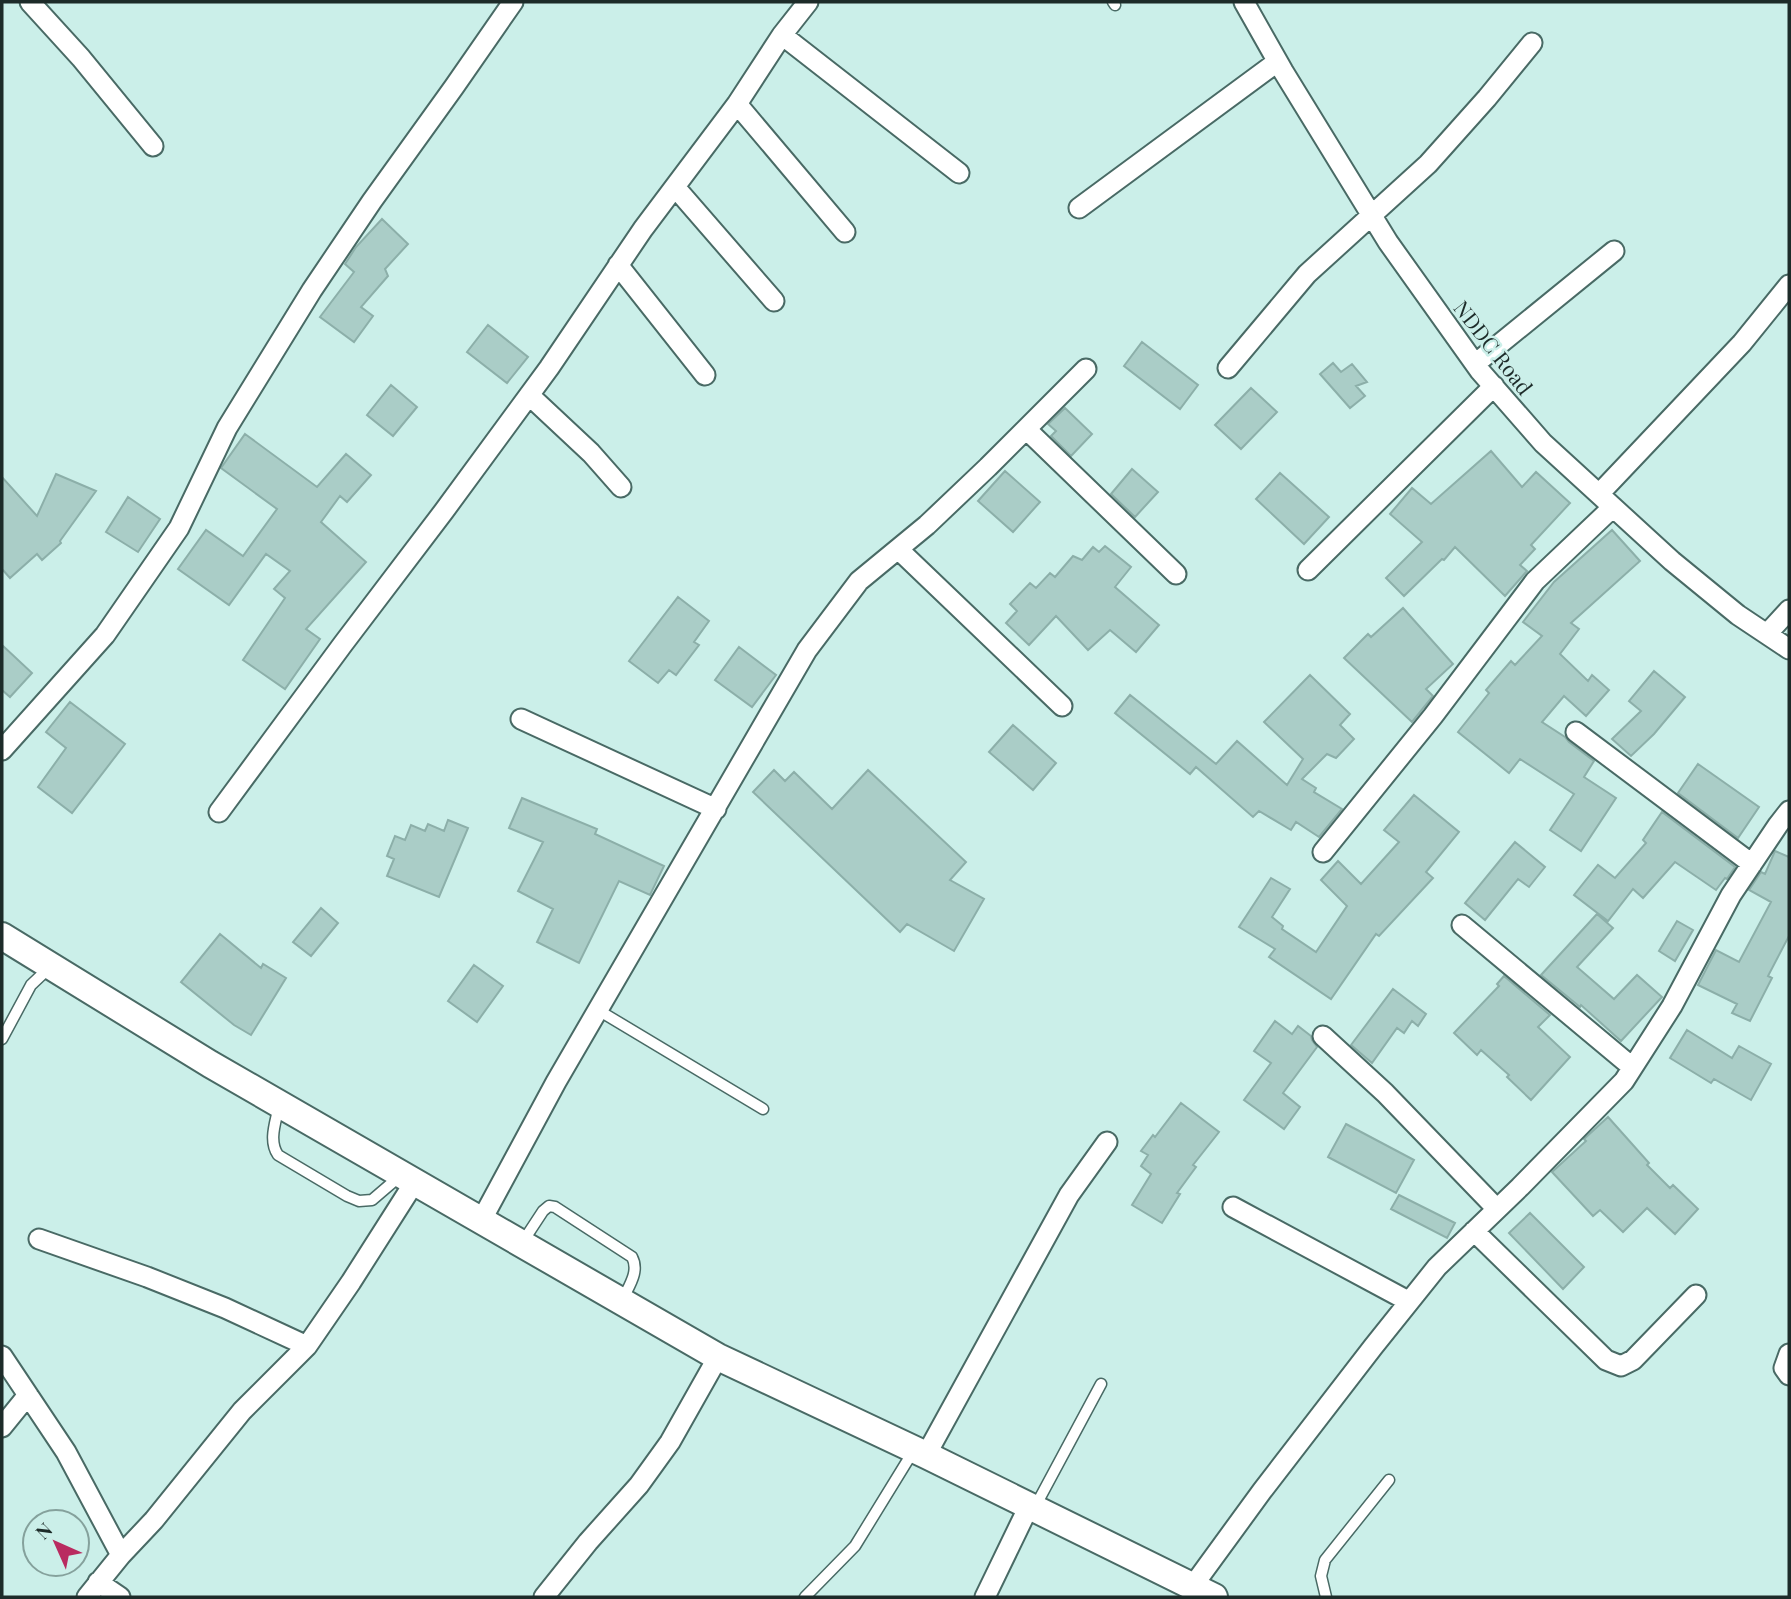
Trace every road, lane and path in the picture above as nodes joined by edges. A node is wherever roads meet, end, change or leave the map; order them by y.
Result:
1 (30, 2) edge
2 (513, 2) edge
3 (808, 2) edge
4 (1244, 2) edge
5 (782, 35) junction
6 (1532, 43) dead end
7 (1277, 62) junction
8 (737, 104) junction
9 (153, 146) dead end
10 (959, 173) dead end
11 (675, 187) junction
12 (1079, 208) dead end
13 (1372, 216) junction
14 (845, 232) dead end
15 (1614, 251) dead end
16 (618, 265) junction
17 (1789, 285) edge
18 (774, 301) dead end
19 (1475, 364) junction
20 (1228, 368) dead end
21 (1086, 369) dead end
22 (705, 375) dead end
23 (1494, 386) junction
24 (529, 395) junction
25 (1026, 429) junction
26 (621, 487) dead end
27 (1606, 500) junction
28 (898, 549) junction
29 (1308, 570) dead end
30 (1176, 574) dead end
31 (1789, 610) edge
32 (1767, 635) junction
33 (1789, 649) edge
34 (1062, 706) dead end
35 (521, 719) dead end
36 (1576, 732) dead end
37 (2, 750) edge
38 (716, 809) junction
39 (1789, 811) edge
40 (219, 813) dead end
41 (1324, 852) dead end
42 (1752, 864) junction
43 (1462, 925) dead end
44 (2, 936) edge
45 (50, 966) junction
46 (598, 1010) junction
47 (1323, 1036) dead end
48 (2, 1039) edge
49 (1632, 1068) junction
50 (280, 1105) junction
51 (763, 1109) dead end
52 (1107, 1142) dead end
53 (408, 1179) junction
54 (1233, 1207) dead end
55 (1497, 1209) junction
56 (481, 1221) junction
57 (1474, 1231) junction
58 (39, 1239) dead end
59 (521, 1244) junction
60 (1696, 1296) dead end
61 (1408, 1301) junction
62 (622, 1302) junction
63 (307, 1346) junction
64 (1789, 1354) edge
65 (2, 1356) edge
66 (718, 1357) junction
67 (1789, 1375) edge
68 (1101, 1384) dead end
69 (28, 1395) junction
70 (2, 1427) edge
71 (921, 1452) junction
72 (1389, 1480) dead end
73 (1032, 1507) junction
74 (121, 1555) junction
75 (93, 1589) edge
76 (1203, 1592) edge
77 (120, 1597) edge
78 (544, 1597) edge
79 (805, 1597) edge
80 (985, 1597) edge
81 (1326, 1597) edge

1 - 9 street
2 - 37 street
3 - 5 street
4 - 7 street, NDDC Road
5 - 8 street
5 - 10 street
6 - 13 street
7 - 12 street
7 - 13 street, NDDC Road
8 - 11 street
8 - 14 street
11 - 16 street
11 - 18 street
13 - 19 street, NDDC Road
13 - 20 street
15 - 19 street
16 - 22 street
16 - 24 street
17 - 27 street
19 - 23 street, NDDC Road
21 - 25 street
23 - 27 street, NDDC Road
23 - 29 street
24 - 26 street
24 - 40 street
25 - 28 street
25 - 30 street
27 - 32 street, NDDC Road
27 - 41 street
28 - 34 street
28 - 38 street
31 - 32 street
32 - 33 street, NDDC Road
35 - 38 street
36 - 42 street
38 - 46 street
39 - 42 street
42 - 49 street
43 - 49 street
44 - 45 street
45 - 48 lane
45 - 50 street
46 - 51 lane
46 - 56 street
47 - 55 street
49 - 55 street
50 - 53 street
50 - 53 lane
52 - 71 street
53 - 56 street
53 - 63 street
54 - 61 street
55 - 57 street
56 - 59 street
57 - 60 street
57 - 61 street
58 - 63 street
59 - 62 street
59 - 62 lane
61 - 76 street
62 - 66 street
63 - 74 street
64 - 67 street
65 - 69 street
66 - 71 street
66 - 78 street
68 - 73 lane
69 - 70 street
69 - 74 street
71 - 73 street
71 - 79 lane
72 - 81 lane
73 - 76 street
73 - 80 street
74 - 75 street
75 - 77 street

